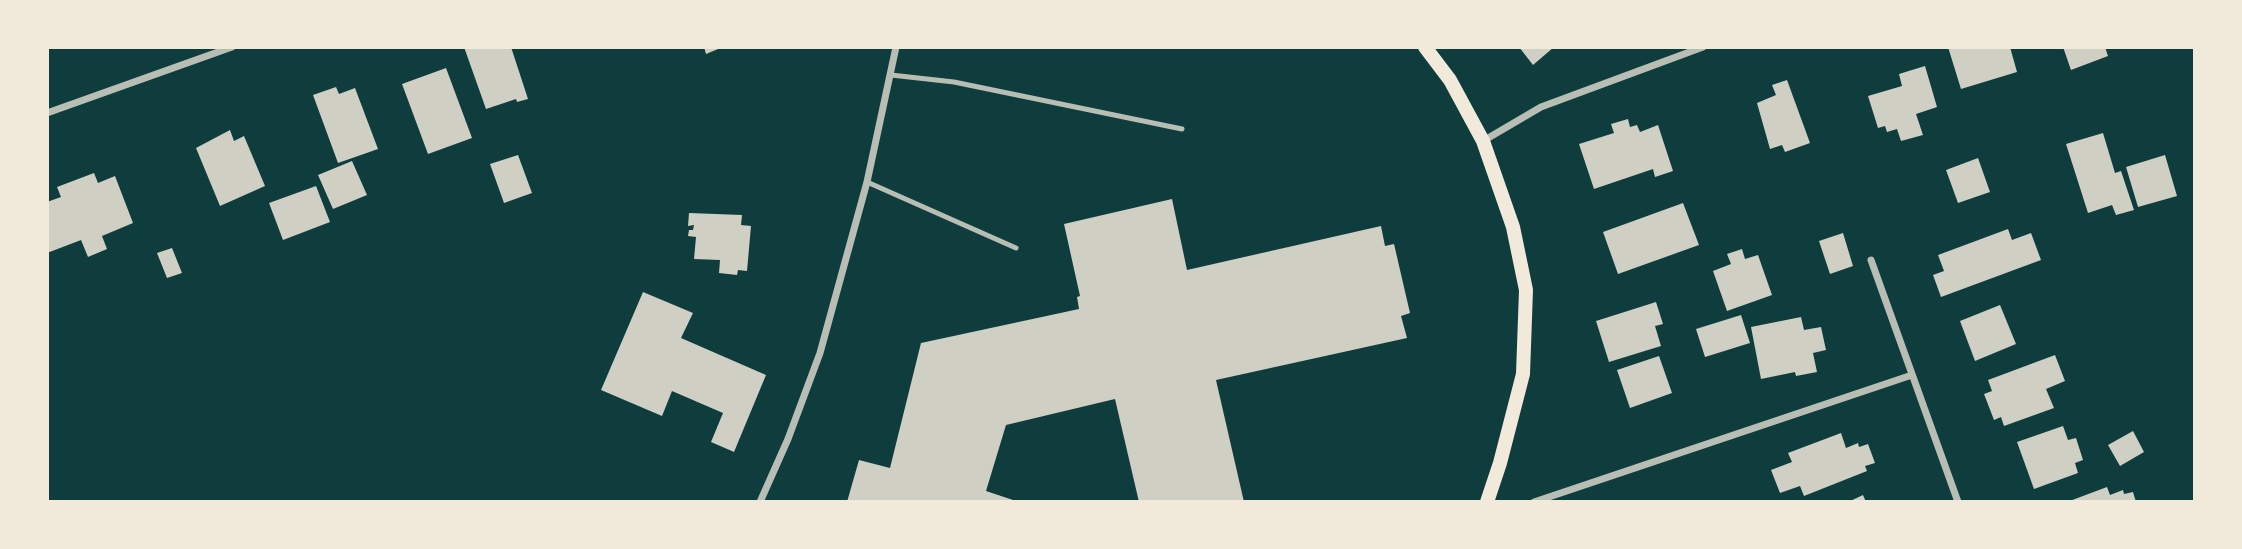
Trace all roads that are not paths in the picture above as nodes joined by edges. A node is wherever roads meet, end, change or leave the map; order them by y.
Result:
1 (232, 47) edge
2 (896, 47) edge
3 (1425, 47) edge
4 (1703, 47) edge
5 (891, 75) junction
6 (47, 113) edge
7 (1182, 129) dead end
8 (1483, 141) junction
9 (867, 182) junction
10 (1016, 248) dead end
11 (1871, 260) dead end
12 (1912, 375) junction
13 (760, 502) edge
14 (1487, 502) edge
15 (1534, 502) edge
16 (1958, 502) edge

1 - 6 street
2 - 5 street
3 - 8 main road
4 - 8 street
5 - 7 lane
5 - 9 street
8 - 14 main road
9 - 10 lane
9 - 13 street
11 - 12 street
12 - 15 street
12 - 16 street

